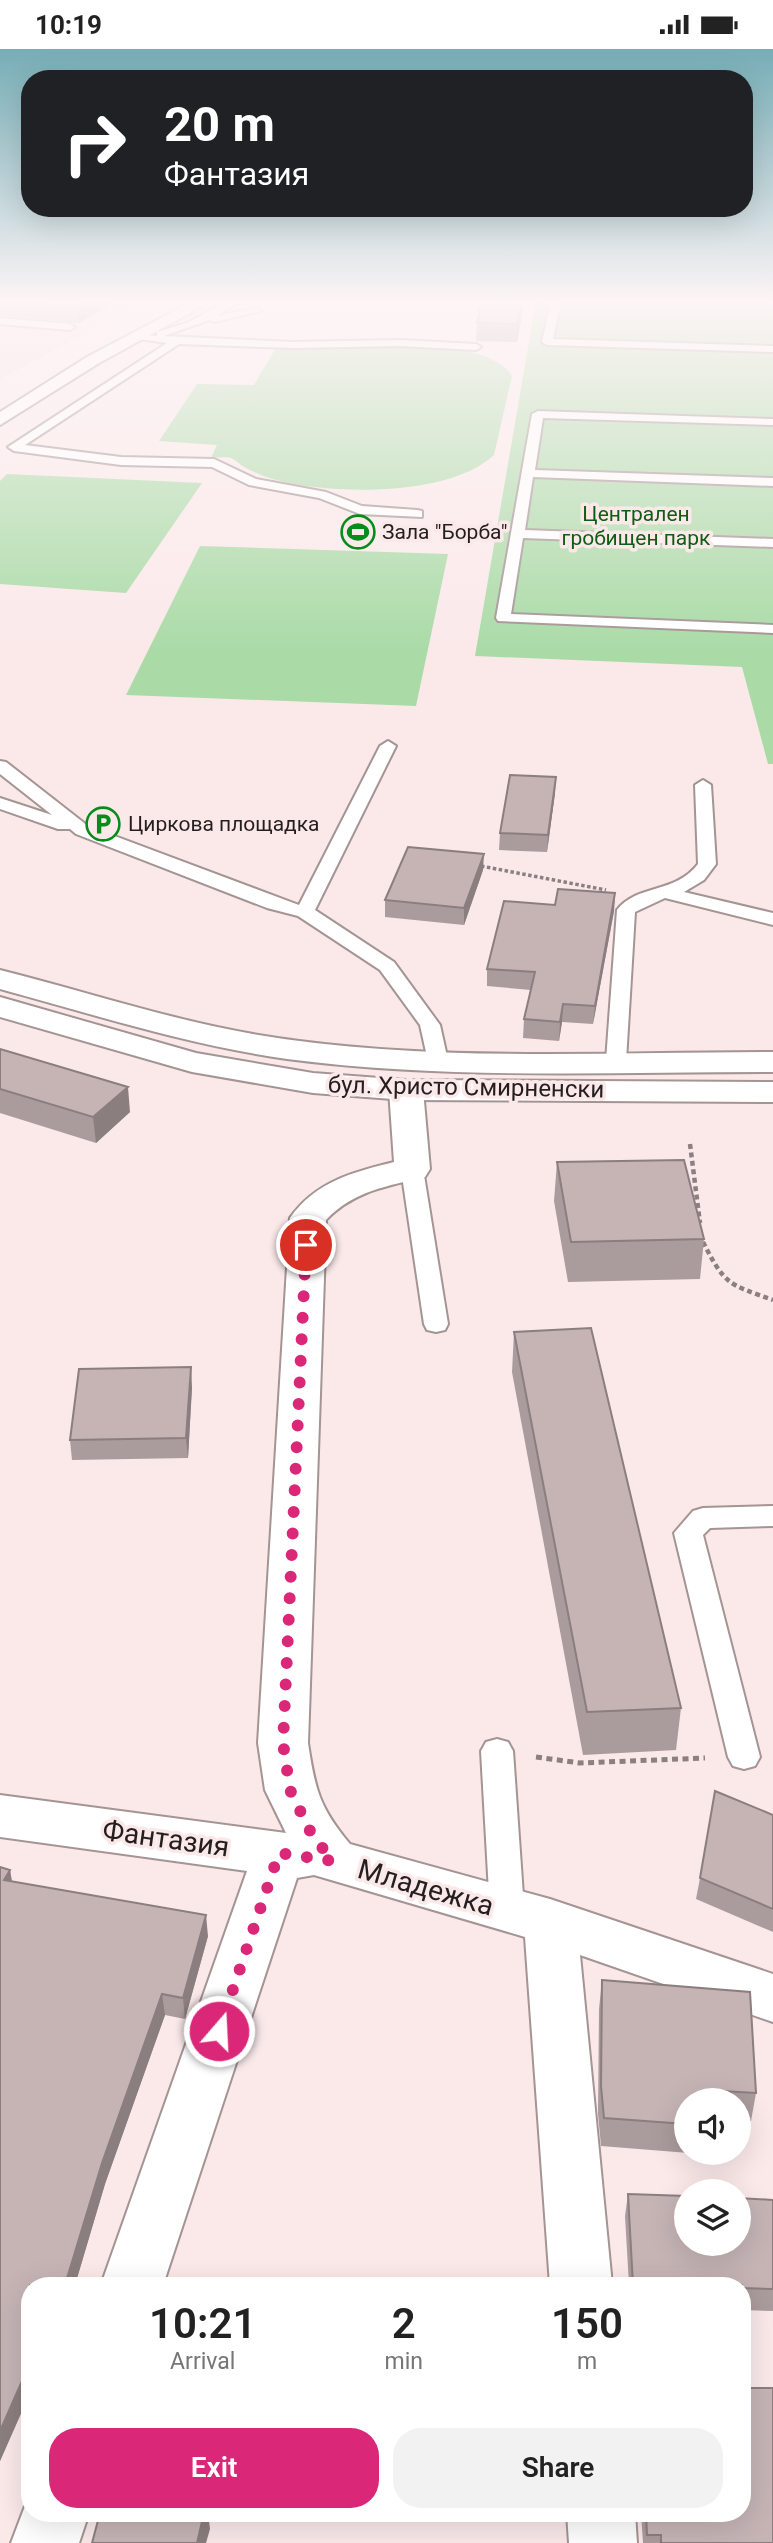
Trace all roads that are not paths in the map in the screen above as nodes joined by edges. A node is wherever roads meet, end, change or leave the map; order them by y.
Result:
1 (60, 417) edge
2 (537, 417) edge
3 (637, 417) edge
4 (773, 422) edge
5 (527, 473) junction
6 (773, 482) edge
7 (417, 514) dead end
8 (517, 534) junction
9 (773, 543) edge
10 (773, 629) edge
11 (388, 746) dead end
12 (0, 766) edge
13 (702, 785) dead end
14 (0, 803) edge
15 (82, 830) junction
16 (663, 893) junction
17 (305, 912) junction
18 (773, 919) edge
19 (0, 979) edge
20 (0, 1007) edge
21 (438, 1061) junction
22 (616, 1061) junction
23 (773, 1062) edge
24 (406, 1090) junction
25 (773, 1092) edge
26 (412, 1169) junction
27 (436, 1324) dead end
28 (773, 1516) edge
29 (497, 1751) road end
30 (744, 1757) road end
31 (0, 1816) edge
32 (279, 1853) junction
33 (333, 1861) junction
34 (529, 1916) junction
35 (773, 1998) edge
36 (135, 2277) edge
37 (580, 2277) edge
38 (52, 2522) edge
39 (602, 2522) edge
40 (45, 2543) edge
41 (603, 2543) edge

1 - 7 lane
2 - 5 lane
3 - 4 lane
5 - 6 lane
5 - 8 lane
8 - 9 lane
8 - 10 lane
11 - 17 lane
12 - 15 lane
13 - 16 lane
14 - 15 lane
15 - 17 lane
16 - 18 lane
16 - 22 lane
17 - 21 lane
19 - 21 main road, бул. Христо Смирненски
20 - 24 main road, бул. Христо Смирненски
21 - 22 main road, бул. Христо Смирненски
22 - 23 main road, бул. Христо Смирненски
24 - 25 main road, бул. Христо Смирненски
24 - 26 main road
26 - 27 lane
26 - 33 main road, Младежка
28 - 30 lane
29 - 34 lane
31 - 32 main road, Фантазия
32 - 33 main road, Фантазия
32 - 36 main road
33 - 34 main road, Младежка
34 - 35 main road
34 - 37 main road
38 - 40 main road
39 - 41 main road

